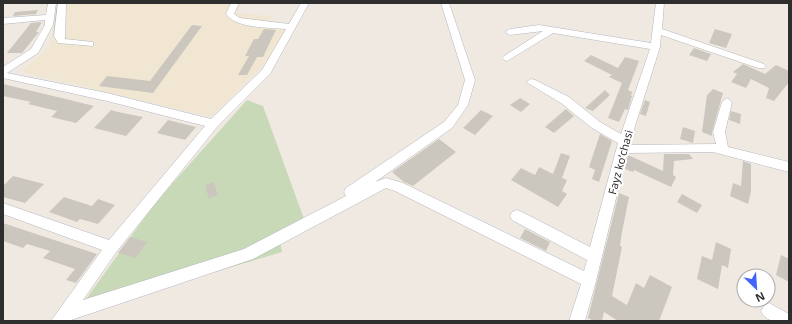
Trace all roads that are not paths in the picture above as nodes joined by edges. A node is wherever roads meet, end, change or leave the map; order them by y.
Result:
1 (52, 3) edge
2 (62, 3) edge
3 (235, 3) edge
4 (305, 3) edge
5 (445, 3) edge
6 (660, 3) edge
7 (50, 17) junction
8 (3, 21) edge
9 (291, 27) junction
10 (552, 30) junction
11 (658, 30) junction
12 (510, 32) dead end
13 (90, 44) dead end
14 (655, 47) junction
15 (507, 58) dead end
16 (761, 66) dead end
17 (3, 71) edge
18 (3, 75) edge
19 (531, 82) dead end
20 (728, 102) dead end
21 (213, 124) junction
22 (624, 145) junction
23 (723, 150) junction
24 (789, 167) edge
25 (3, 208) edge
26 (324, 210) dead end
27 (517, 216) dead end
28 (112, 247) junction
29 (595, 256) junction
30 (589, 282) junction
31 (769, 311) dead end
32 (61, 317) edge
33 (577, 321) edge
34 (787, 321) edge

1 - 7 street
2 - 13 street
3 - 9 street
4 - 9 street
5 - 26 street
6 - 11 street, Fayz koʻchasi
7 - 8 street
7 - 17 street
9 - 21 street
10 - 12 street
10 - 14 street
10 - 15 street
11 - 14 street, Fayz koʻchasi
11 - 16 street
14 - 22 street, Fayz koʻchasi
18 - 21 street
19 - 22 street
20 - 23 street
21 - 28 street
22 - 23 street
22 - 29 street, Fayz koʻchasi
23 - 24 street
25 - 28 street
27 - 29 street
28 - 32 street
29 - 30 street, Fayz koʻchasi
30 - 32 street
30 - 33 street, Fayz koʻchasi
31 - 34 street

